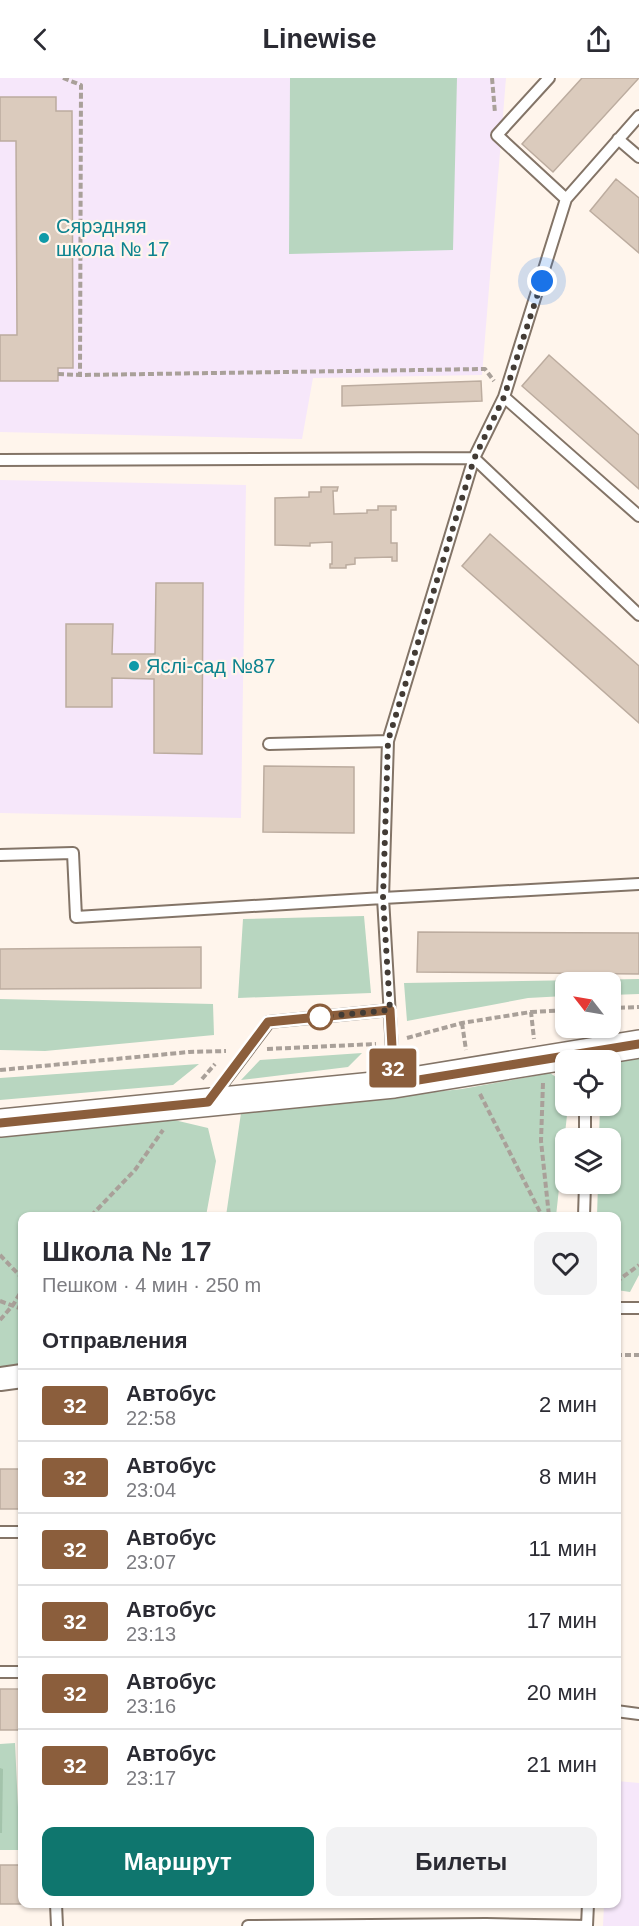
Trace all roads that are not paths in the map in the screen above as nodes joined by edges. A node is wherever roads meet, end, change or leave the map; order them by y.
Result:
1 (549, 78) edge
2 (639, 116) edge
3 (618, 139) junction
4 (639, 158) edge
5 (566, 200) junction
6 (504, 397) junction
7 (474, 459) junction
8 (0, 460) edge
9 (639, 516) edge
10 (639, 615) edge
11 (388, 741) junction
12 (269, 744) dead end
13 (0, 855) edge
14 (639, 884) edge
15 (383, 898) junction
16 (390, 1010) junction
17 (639, 1044) edge
18 (614, 1050) edge
19 (555, 1061) edge
20 (394, 1084) junction
21 (208, 1102) junction
22 (0, 1123) edge
23 (585, 1194) edge
24 (584, 1212) edge
25 (621, 1308) edge
26 (639, 1308) edge
27 (18, 1377) edge
28 (0, 1379) edge
29 (0, 1532) edge
30 (18, 1532) edge
31 (0, 1672) edge
32 (18, 1672) edge
33 (621, 1712) edge
34 (639, 1714) edge
35 (56, 1908) edge
36 (588, 1908) edge
37 (486, 1925) edge
38 (57, 1926) edge
39 (248, 1926) edge
40 (587, 1926) edge

1 - 5 lane
2 - 3 lane
3 - 4 lane
3 - 5 lane
5 - 6 lane
6 - 7 lane
6 - 9 lane
7 - 8 lane
7 - 10 lane
7 - 11 lane
11 - 12 lane
11 - 15 lane
13 - 15 lane
14 - 15 lane
15 - 16 lane
16 - 20 lane
16 - 21 lane
17 - 18 street
19 - 20 street
20 - 21 street
21 - 22 street
23 - 24 lane
25 - 26 lane
27 - 28 street
29 - 30 lane
31 - 32 lane
33 - 34 lane
35 - 38 lane
36 - 40 lane
37 - 39 lane
37 - 40 lane

